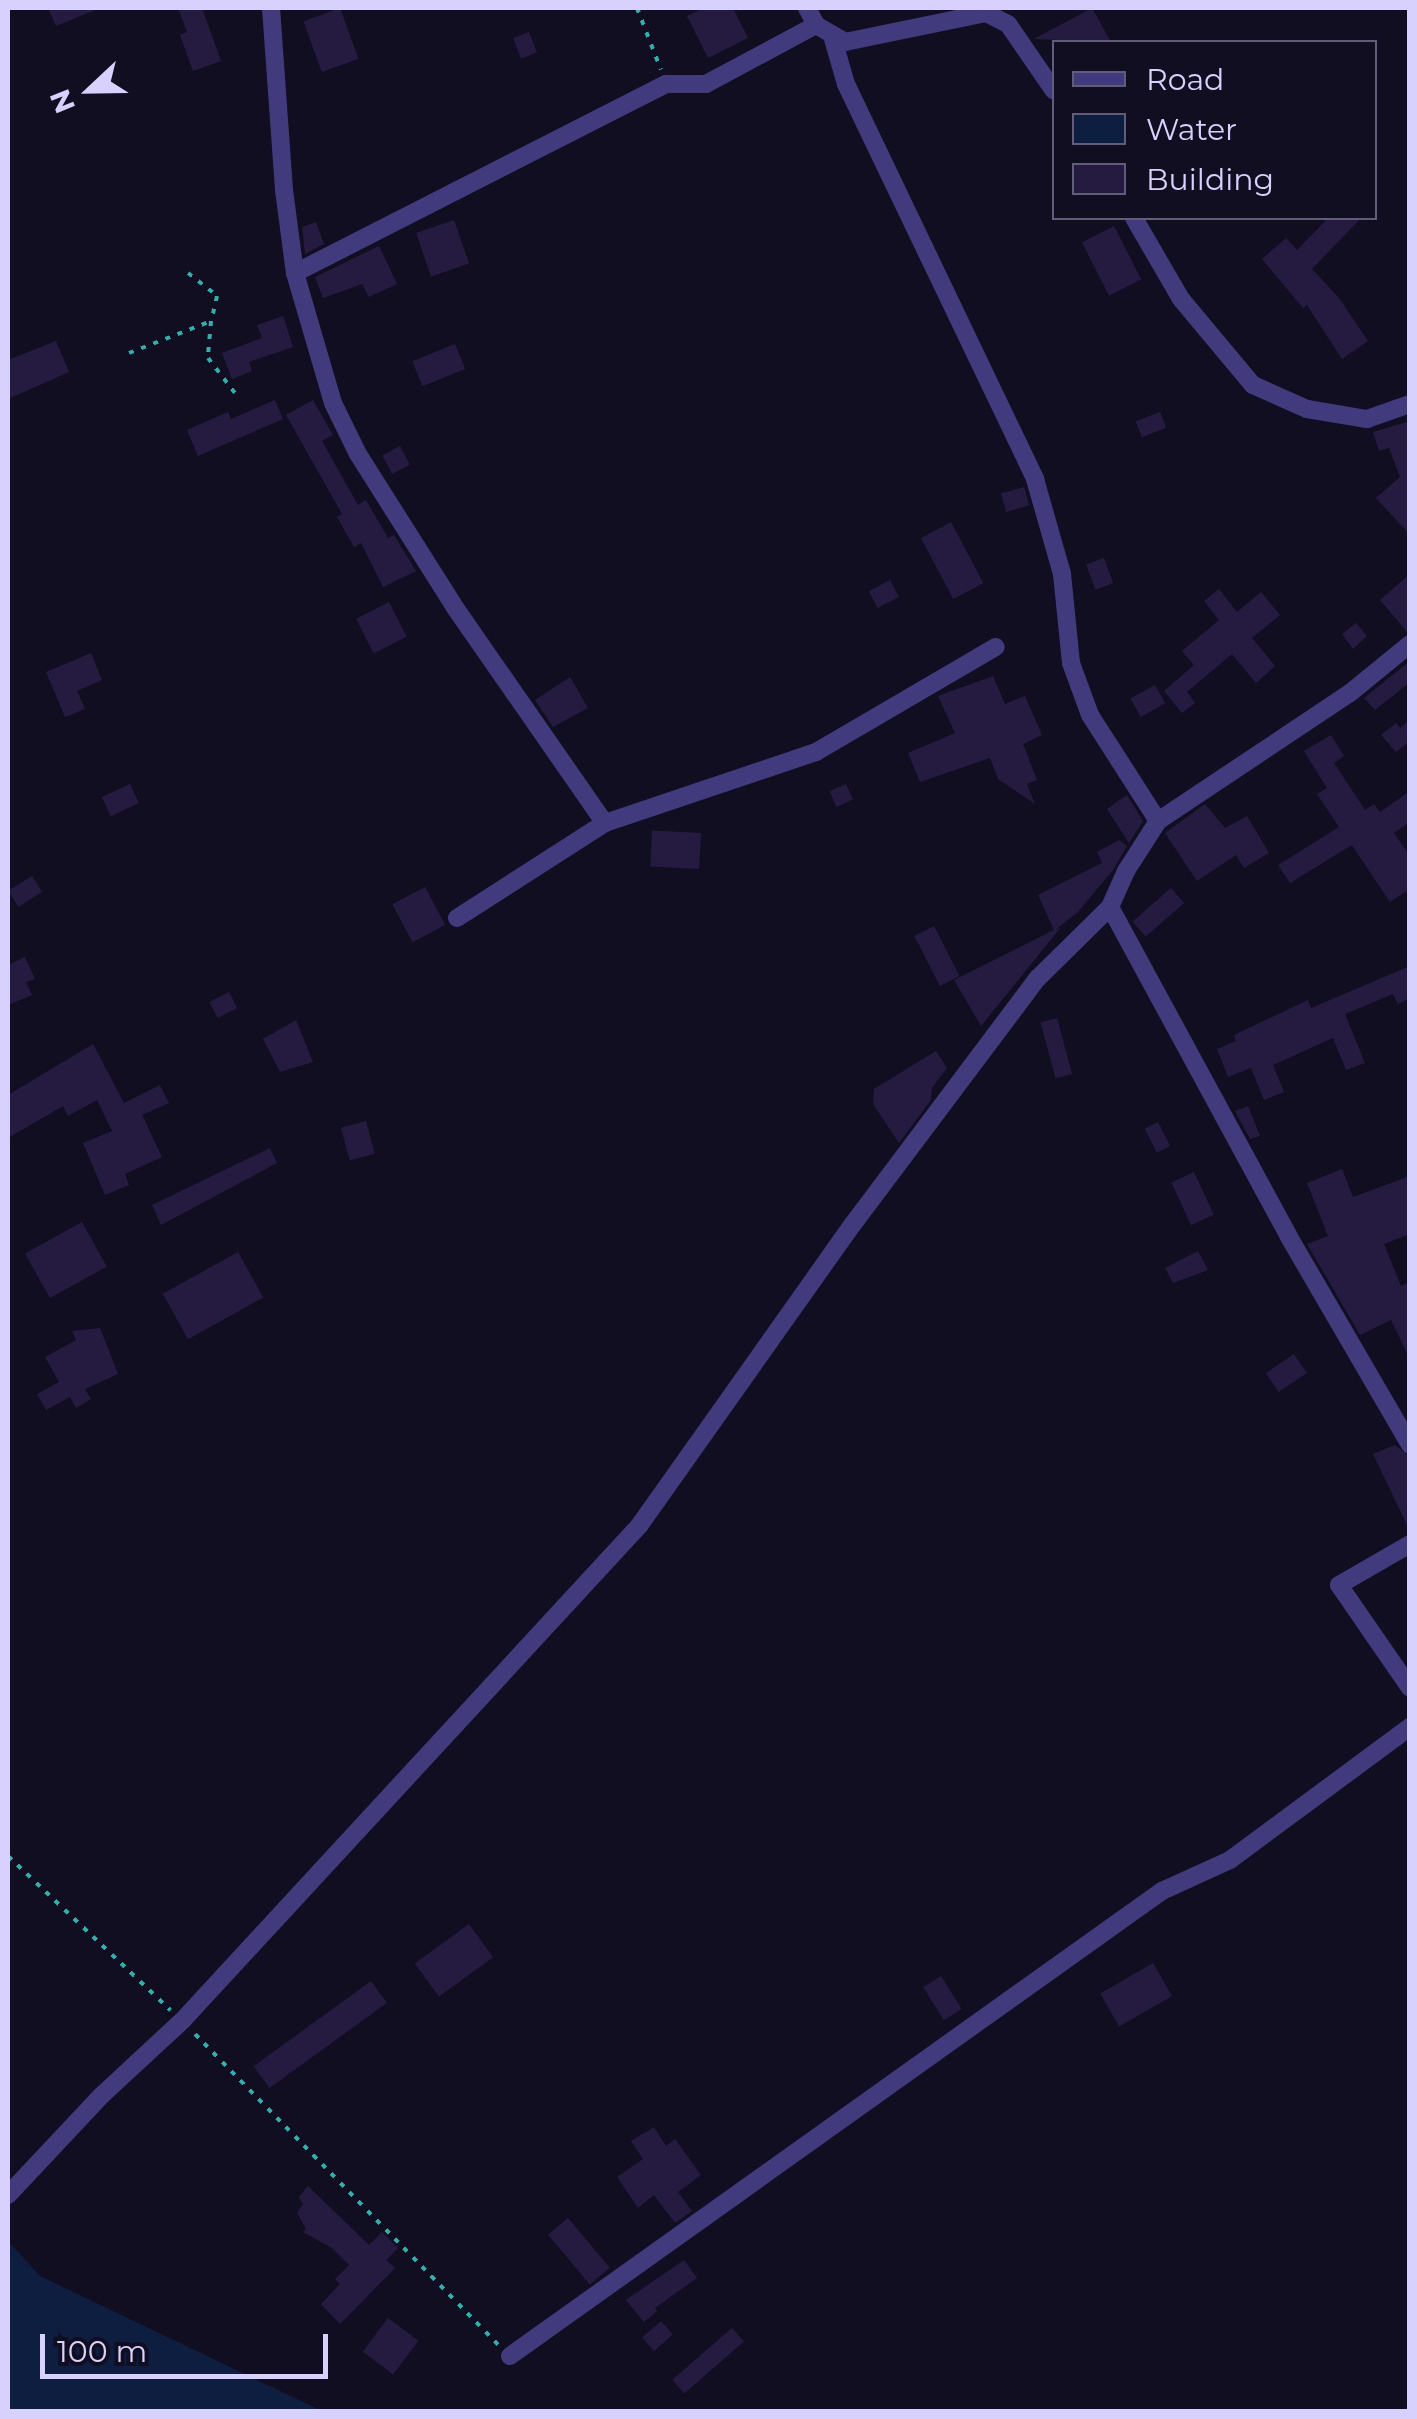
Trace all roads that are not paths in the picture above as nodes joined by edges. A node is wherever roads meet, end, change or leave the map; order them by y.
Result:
1 (271, 8) edge
2 (807, 8) edge
3 (816, 25) junction
4 (833, 39) junction
5 (1052, 89) edge
6 (1135, 220) edge
7 (295, 273) junction
8 (1410, 404) edge
9 (1410, 644) edge
10 (996, 647) dead end
11 (1158, 821) junction
12 (605, 823) junction
13 (1110, 907) junction
14 (457, 918) dead end
15 (1410, 1445) edge
16 (1410, 1544) edge
17 (1410, 1688) edge
18 (1410, 1727) edge
19 (8, 2196) edge
20 (510, 2356) road end

1 - 7 street
2 - 3 street
3 - 4 street
3 - 7 street
4 - 5 street
4 - 11 street
6 - 8 street
7 - 12 street
9 - 11 street
10 - 12 street
11 - 13 street
12 - 14 street
13 - 15 street
13 - 19 street
16 - 17 street
18 - 20 street

